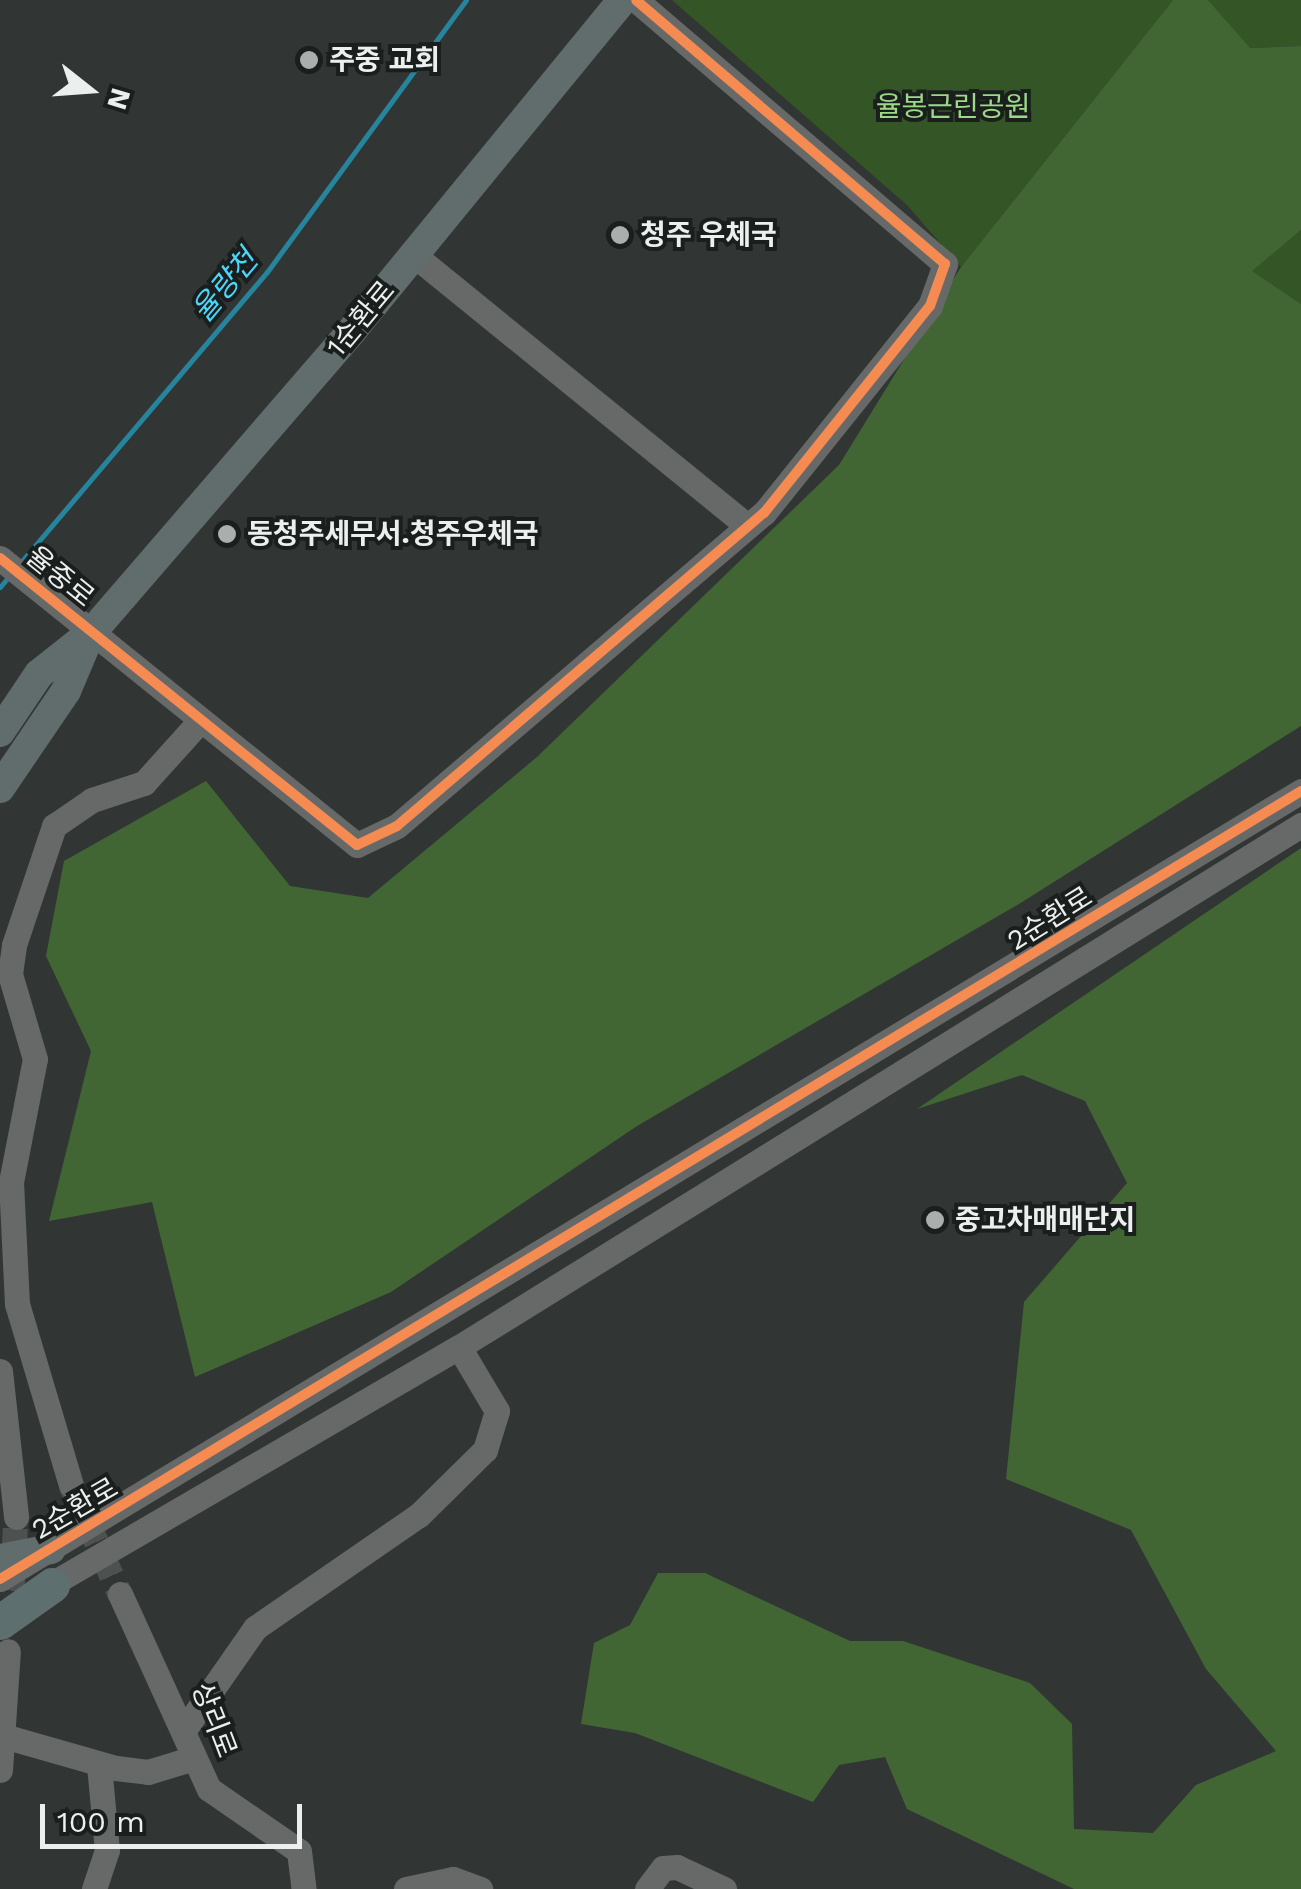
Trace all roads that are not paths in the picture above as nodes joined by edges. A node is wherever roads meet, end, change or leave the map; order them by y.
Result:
1 (622, 0) edge
2 (636, 0) edge
3 (414, 255) junction
4 (748, 526) junction
5 (0, 558) edge
6 (92, 632) junction
7 (198, 722) junction
8 (0, 732) edge
9 (0, 788) edge
10 (1301, 791) edge
11 (1301, 825) edge
12 (8, 1313) edge
13 (459, 1347) junction
14 (0, 1371) edge
15 (71, 1485) tunnel mouth
16 (16, 1517) tunnel mouth
17 (51, 1549) junction
18 (0, 1559) edge
19 (0, 1579) edge
20 (52, 1586) junction
21 (120, 1594) tunnel mouth
22 (0, 1610) edge
23 (4, 1636) edge
24 (186, 1726) junction
25 (7, 1737) junction
26 (194, 1758) junction
27 (99, 1766) junction
28 (0, 1770) edge
29 (94, 1889) edge
30 (304, 1889) edge
31 (406, 1889) edge
32 (480, 1889) edge
33 (647, 1889) edge
34 (724, 1889) edge

1 - 3 main road, 1순환로
2 - 4 street, 율중로
3 - 4 street
3 - 6 main road, 1순환로
4 - 7 street, 율중로
5 - 6 street, 율중로
6 - 7 street, 율중로
6 - 8 main road, 1순환로
6 - 9 main road, 1순환로
7 - 12 street
10 - 17 street, 2순환로
11 - 13 street, 2순환로
12 - 15 street
13 - 20 street, 2순환로
13 - 24 street
14 - 16 street
17 - 18 main road
17 - 19 street, 2순환로
20 - 22 street, 2순환로
20 - 23 highway
21 - 24 street, 상리로
23 - 25 street
24 - 26 street, 상리로
25 - 27 street
25 - 28 street
26 - 27 street
26 - 30 street, 상리로
27 - 29 street
31 - 32 street
33 - 34 street

